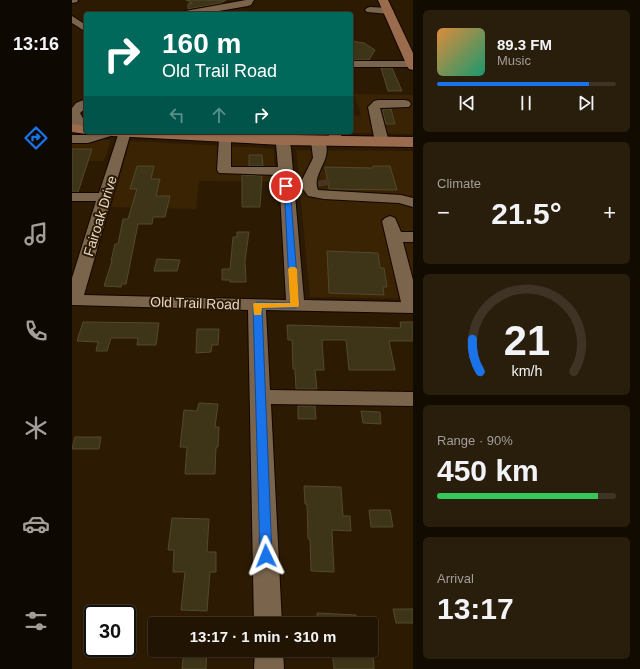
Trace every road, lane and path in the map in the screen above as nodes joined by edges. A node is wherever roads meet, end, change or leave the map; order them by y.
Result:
1 (250, 0) edge
2 (384, 0) edge
3 (370, 10) dead end
4 (389, 11) junction
5 (196, 12) edge
6 (72, 20) edge
7 (84, 31) edge
8 (353, 62) edge
9 (412, 64) edge
10 (84, 99) edge
11 (72, 102) edge
12 (84, 104) edge
13 (404, 104) dead end
14 (76, 132) edge
15 (103, 134) edge
16 (121, 134) edge
17 (187, 134) edge
18 (380, 134) junction
19 (227, 135) edge
20 (282, 136) edge
21 (335, 136) edge
22 (312, 138) edge
23 (413, 142) edge
24 (285, 171) junction
25 (72, 197) edge
26 (106, 197) junction
27 (406, 199) edge
28 (413, 237) edge
29 (398, 240) edge
30 (409, 284) edge
31 (73, 300) edge
32 (257, 305) junction
33 (295, 305) junction
34 (412, 308) edge
35 (260, 397) junction
36 (413, 399) edge
37 (268, 617) edge
38 (269, 657) edge
39 (269, 669) edge

1 - 5 street
2 - 4 main road
3 - 4 street
4 - 9 main road
6 - 7 street
8 - 9 street
10 - 11 street
12 - 14 street
13 - 18 street
14 - 15 street
16 - 26 street, Fairoak Drive
17 - 19 main road
18 - 21 main road
18 - 23 main road
19 - 20 main road
19 - 24 street
20 - 22 main road
20 - 24 street
21 - 22 main road
22 - 27 street
24 - 33 street
25 - 26 street
26 - 31 street, Fairoak Drive
28 - 29 street
29 - 30 street
30 - 34 street
31 - 32 street, Old Trail Road
32 - 33 street, Old Trail Road
32 - 35 street
33 - 34 street, Old Trail Road
35 - 36 street
35 - 37 street
38 - 39 street

